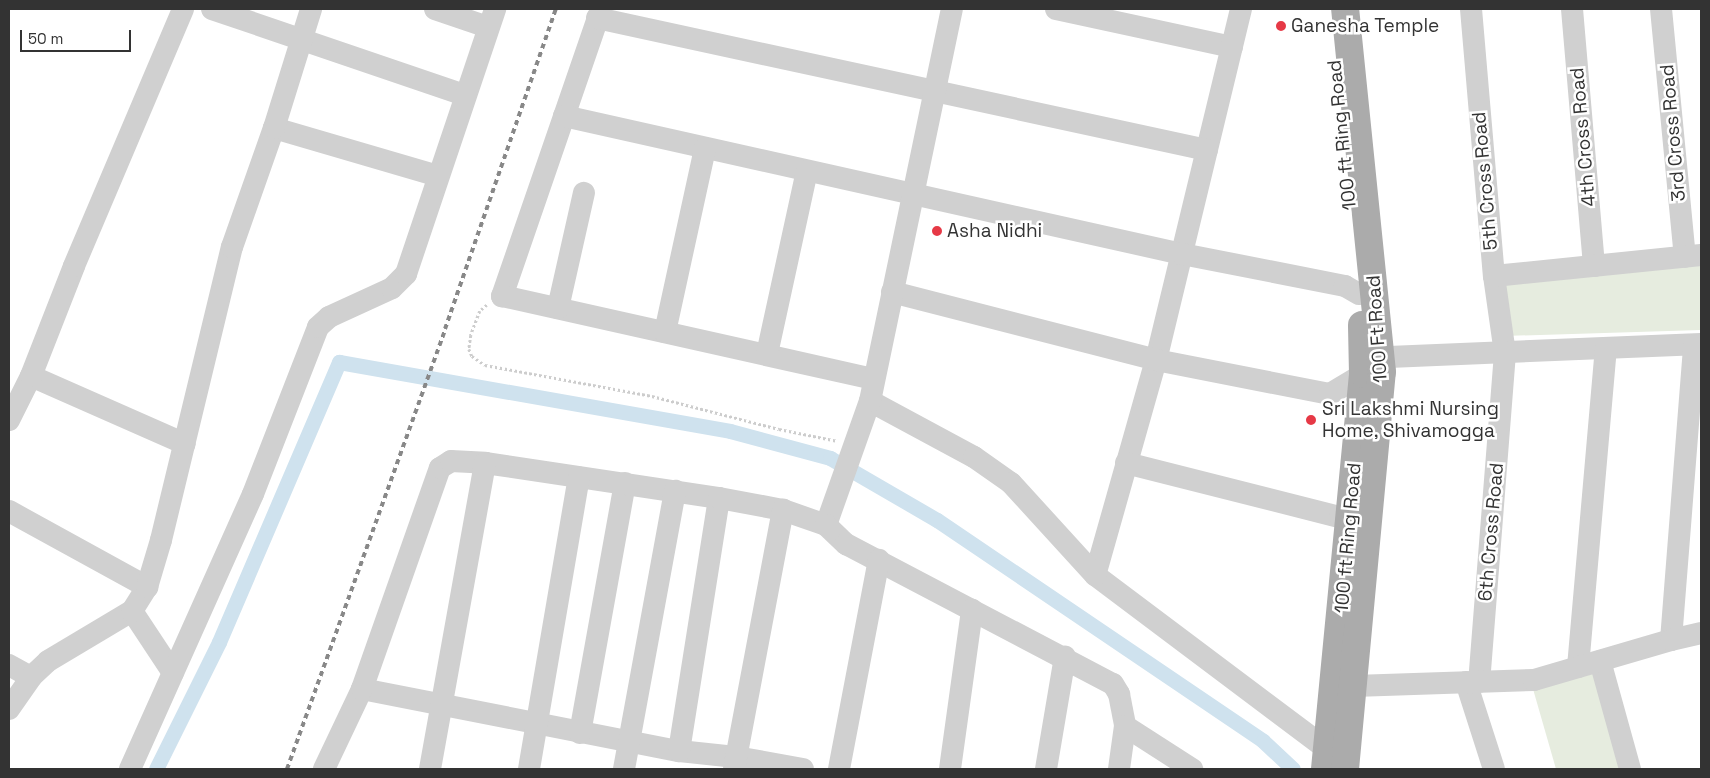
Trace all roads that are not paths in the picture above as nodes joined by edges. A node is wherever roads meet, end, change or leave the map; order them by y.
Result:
1 (183, 9) edge
2 (212, 9) edge
3 (311, 9) edge
4 (435, 9) edge
5 (952, 9) edge
6 (1056, 9) edge
7 (1241, 9) edge
8 (1330, 9) edge
9 (1345, 9) edge
10 (1471, 9) edge
11 (1572, 9) edge
12 (1661, 9) edge
13 (599, 13) edge
14 (491, 18) edge
15 (300, 40) junction
16 (1232, 47) junction
17 (934, 90) junction
18 (465, 95) junction
19 (564, 116) junction
20 (274, 128) junction
21 (706, 148) junction
22 (1207, 150) junction
23 (807, 171) junction
24 (438, 176) junction
25 (584, 193) dead end
26 (912, 194) junction
27 (1182, 254) junction
28 (1693, 256) edge
29 (1594, 266) junction
30 (1494, 276) junction
31 (892, 292) junction
32 (1358, 294) junction
33 (558, 308) junction
34 (665, 332) junction
35 (1698, 344) edge
36 (1606, 348) junction
37 (1505, 352) junction
38 (767, 354) junction
39 (1156, 360) junction
40 (1372, 365) junction
41 (31, 376) junction
42 (874, 379) junction
43 (870, 402) junction
44 (9, 420) edge
45 (185, 444) junction
46 (485, 463) junction
47 (1126, 463) junction
48 (579, 477) junction
49 (625, 484) junction
50 (675, 491) junction
51 (719, 498) junction
52 (783, 510) junction
53 (9, 511) edge
54 (1350, 522) junction
55 (826, 525) junction
56 (879, 560) junction
57 (1095, 575) junction
58 (148, 587) junction
59 (972, 610) junction
60 (132, 611) junction
61 (1701, 634) edge
62 (1671, 640) junction
63 (1065, 657) junction
64 (1600, 661) junction
65 (9, 665) edge
66 (1578, 667) junction
67 (173, 673) junction
68 (31, 677) junction
69 (1472, 682) junction
70 (1354, 686) junction
71 (362, 689) junction
72 (442, 703) junction
73 (9, 709) edge
74 (538, 724) junction
75 (1125, 726) junction
76 (580, 733) junction
77 (629, 742) junction
78 (679, 751) junction
79 (735, 763) edge
80 (1338, 763) edge
81 (130, 769) edge
82 (324, 769) edge
83 (430, 769) edge
84 (530, 769) edge
85 (624, 769) edge
86 (803, 769) edge
87 (840, 769) edge
88 (950, 769) edge
89 (1046, 769) edge
90 (1119, 769) edge
91 (1192, 769) edge
92 (1494, 769) edge
93 (1630, 769) edge

1 - 41 street
2 - 15 street
3 - 15 street
4 - 14 street
5 - 17 street
6 - 16 street
7 - 16 street
8 - 32 main road, 100 ft Ring Road
9 - 40 main road, 100 Ft Road
10 - 30 street, 5th Cross Road
11 - 29 street, 4th Cross Road
12 - 28 street, 3rd Cross Road
13 - 17 street
13 - 19 street
14 - 18 street
15 - 18 street
15 - 20 street
16 - 22 street
17 - 22 street
17 - 26 street
18 - 24 street
19 - 21 street
19 - 33 street
20 - 24 street
20 - 45 street
21 - 23 street
21 - 34 street
22 - 27 street
23 - 26 street
23 - 38 street
24 - 67 street
25 - 33 street
26 - 27 street
26 - 31 street
27 - 32 street
27 - 39 street
28 - 29 street
29 - 30 street
30 - 37 street, 5th Cross Road
31 - 39 street
31 - 42 street
32 - 40 main road, 100 ft Ring Road
33 - 34 street
34 - 38 street
35 - 36 street
35 - 62 street
36 - 37 street
36 - 66 street
37 - 40 street
37 - 69 street, 6th Cross Road
38 - 42 street
39 - 40 street
39 - 47 street
40 - 54 main road, 100 ft Ring Road
40 - 70 main road, 100 Ft Road
41 - 44 street
41 - 45 street
42 - 43 street
43 - 55 street
43 - 57 street
45 - 58 street
46 - 48 street
46 - 71 street
46 - 72 street
47 - 54 street
47 - 57 street
48 - 49 street
48 - 74 street
49 - 50 street
49 - 76 street
50 - 51 street
50 - 77 street
51 - 52 street
51 - 78 street
52 - 55 street
52 - 79 street
53 - 58 street
54 - 80 main road, 100 ft Ring Road
55 - 56 street
56 - 59 street
56 - 87 street
57 - 80 street
58 - 60 street
59 - 63 street
59 - 88 street
60 - 67 street
60 - 68 street
61 - 62 street
62 - 64 street
63 - 75 street
63 - 89 street
64 - 66 street
64 - 93 street
65 - 68 street
66 - 69 street
67 - 81 street
68 - 73 street
69 - 70 street
69 - 92 street
70 - 80 main road, 100 Ft Road
71 - 72 street
71 - 82 street
72 - 74 street
72 - 83 street
74 - 76 street
74 - 84 street
75 - 90 street
75 - 91 street
76 - 77 street
77 - 78 street
77 - 85 street
78 - 79 street
79 - 86 street

